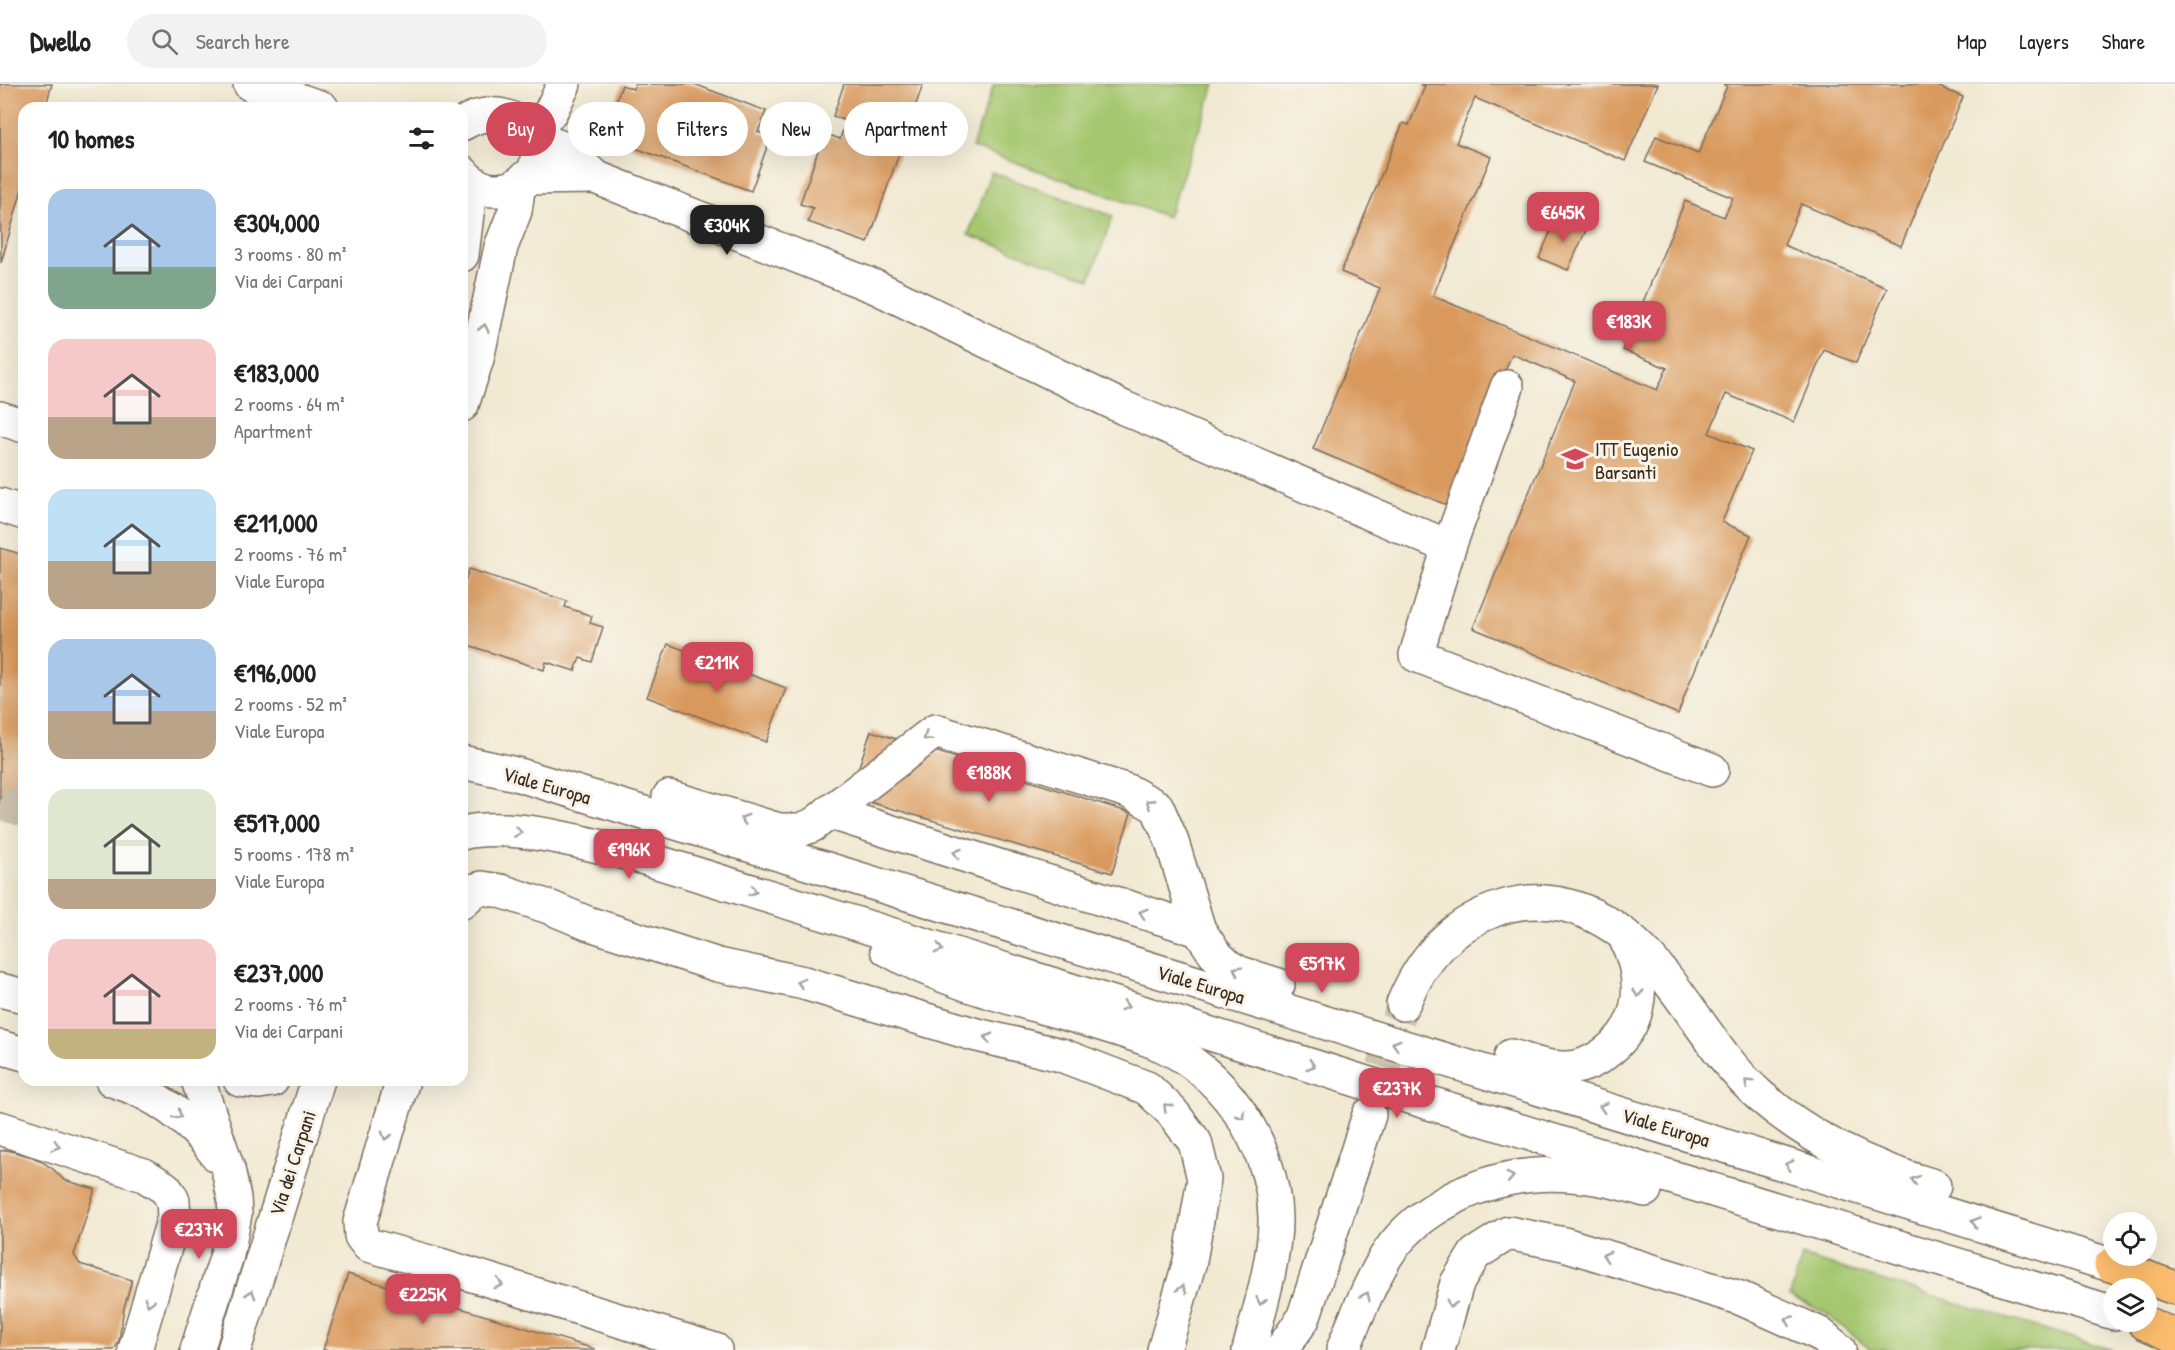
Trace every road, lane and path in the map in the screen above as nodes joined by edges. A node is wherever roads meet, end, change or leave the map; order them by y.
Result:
1 (250, 84) edge
2 (503, 84) edge
3 (564, 84) edge
4 (284, 90) edge
5 (309, 102) edge
6 (555, 102) edge
7 (486, 111) edge
8 (468, 118) edge
9 (556, 145) edge
10 (537, 156) edge
11 (468, 177) edge
12 (595, 177) junction
13 (522, 180) junction
14 (468, 387) edge
15 (1507, 387) dead end
16 (0, 418) edge
17 (18, 424) edge
18 (0, 505) edge
19 (18, 511) edge
20 (1449, 547) junction
21 (468, 756) edge
22 (468, 763) edge
23 (1712, 770) dead end
24 (516, 774) junction
25 (572, 791) junction
26 (829, 812) junction
27 (468, 832) edge
28 (468, 896) edge
29 (837, 918) junction
30 (1198, 930) junction
31 (1625, 937) junction
32 (0, 990) edge
33 (18, 994) edge
34 (1404, 1004) tunnel mouth
35 (1352, 1008) junction
36 (1287, 1010) junction
37 (0, 1047) edge
38 (18, 1052) edge
39 (130, 1086) edge
40 (204, 1086) edge
41 (316, 1086) edge
42 (401, 1086) edge
43 (1369, 1115) tunnel mouth
44 (0, 1128) edge
45 (228, 1169) junction
46 (2061, 1249) junction
47 (1327, 1250) junction
48 (1950, 1262) junction
49 (2103, 1262) edge
50 (2114, 1266) edge
51 (2117, 1266) edge
52 (2175, 1276) edge
53 (2175, 1288) edge
54 (2103, 1310) edge
55 (2157, 1327) edge
56 (2175, 1336) edge
57 (1166, 1348) edge
58 (135, 1350) edge
59 (197, 1350) edge
60 (234, 1350) edge
61 (716, 1350) edge
62 (1249, 1350) edge
63 (1281, 1350) edge
64 (1306, 1350) edge
65 (1343, 1350) edge
66 (1438, 1350) edge
67 (1839, 1350) edge

1 - 4 street
2 - 8 street
3 - 6 street
4 - 5 street
7 - 8 street
9 - 12 street
10 - 13 street
11 - 13 street
12 - 13 street
12 - 20 street
14 -> 13 street
15 - 20 street
16 - 17 street
18 - 19 street
20 - 23 street
21 - 24 street
22 - 24 street, Viale Europa
24 - 25 street, Viale Europa
26 -> 25 street
25 - 36 street, Viale Europa
30 -> 26 street
30 -> 26 street
27 -> 29 street
57 -> 28 street
29 -> 48 street
29 -> 62 street
35 -> 30 street
31 - 34 street
31 -> 35 street
46 -> 31 street
32 - 33 street
35 - 36 street
46 -> 36 street, Viale Europa
37 - 38 street
39 -> 45 street
40 - 45 street, Via dei Carpani
60 -> 41 street, Via dei Carpani
42 -> 61 street
43 - 47 street
44 -> 58 street
45 - 59 street, Via dei Carpani
46 - 49 street, Viale Europa
47 - 63 street
47 - 64 street
48 - 54 street
65 -> 48 street
50 - 53 main road
51 - 52 main road
55 - 56 main road
67 -> 66 street

